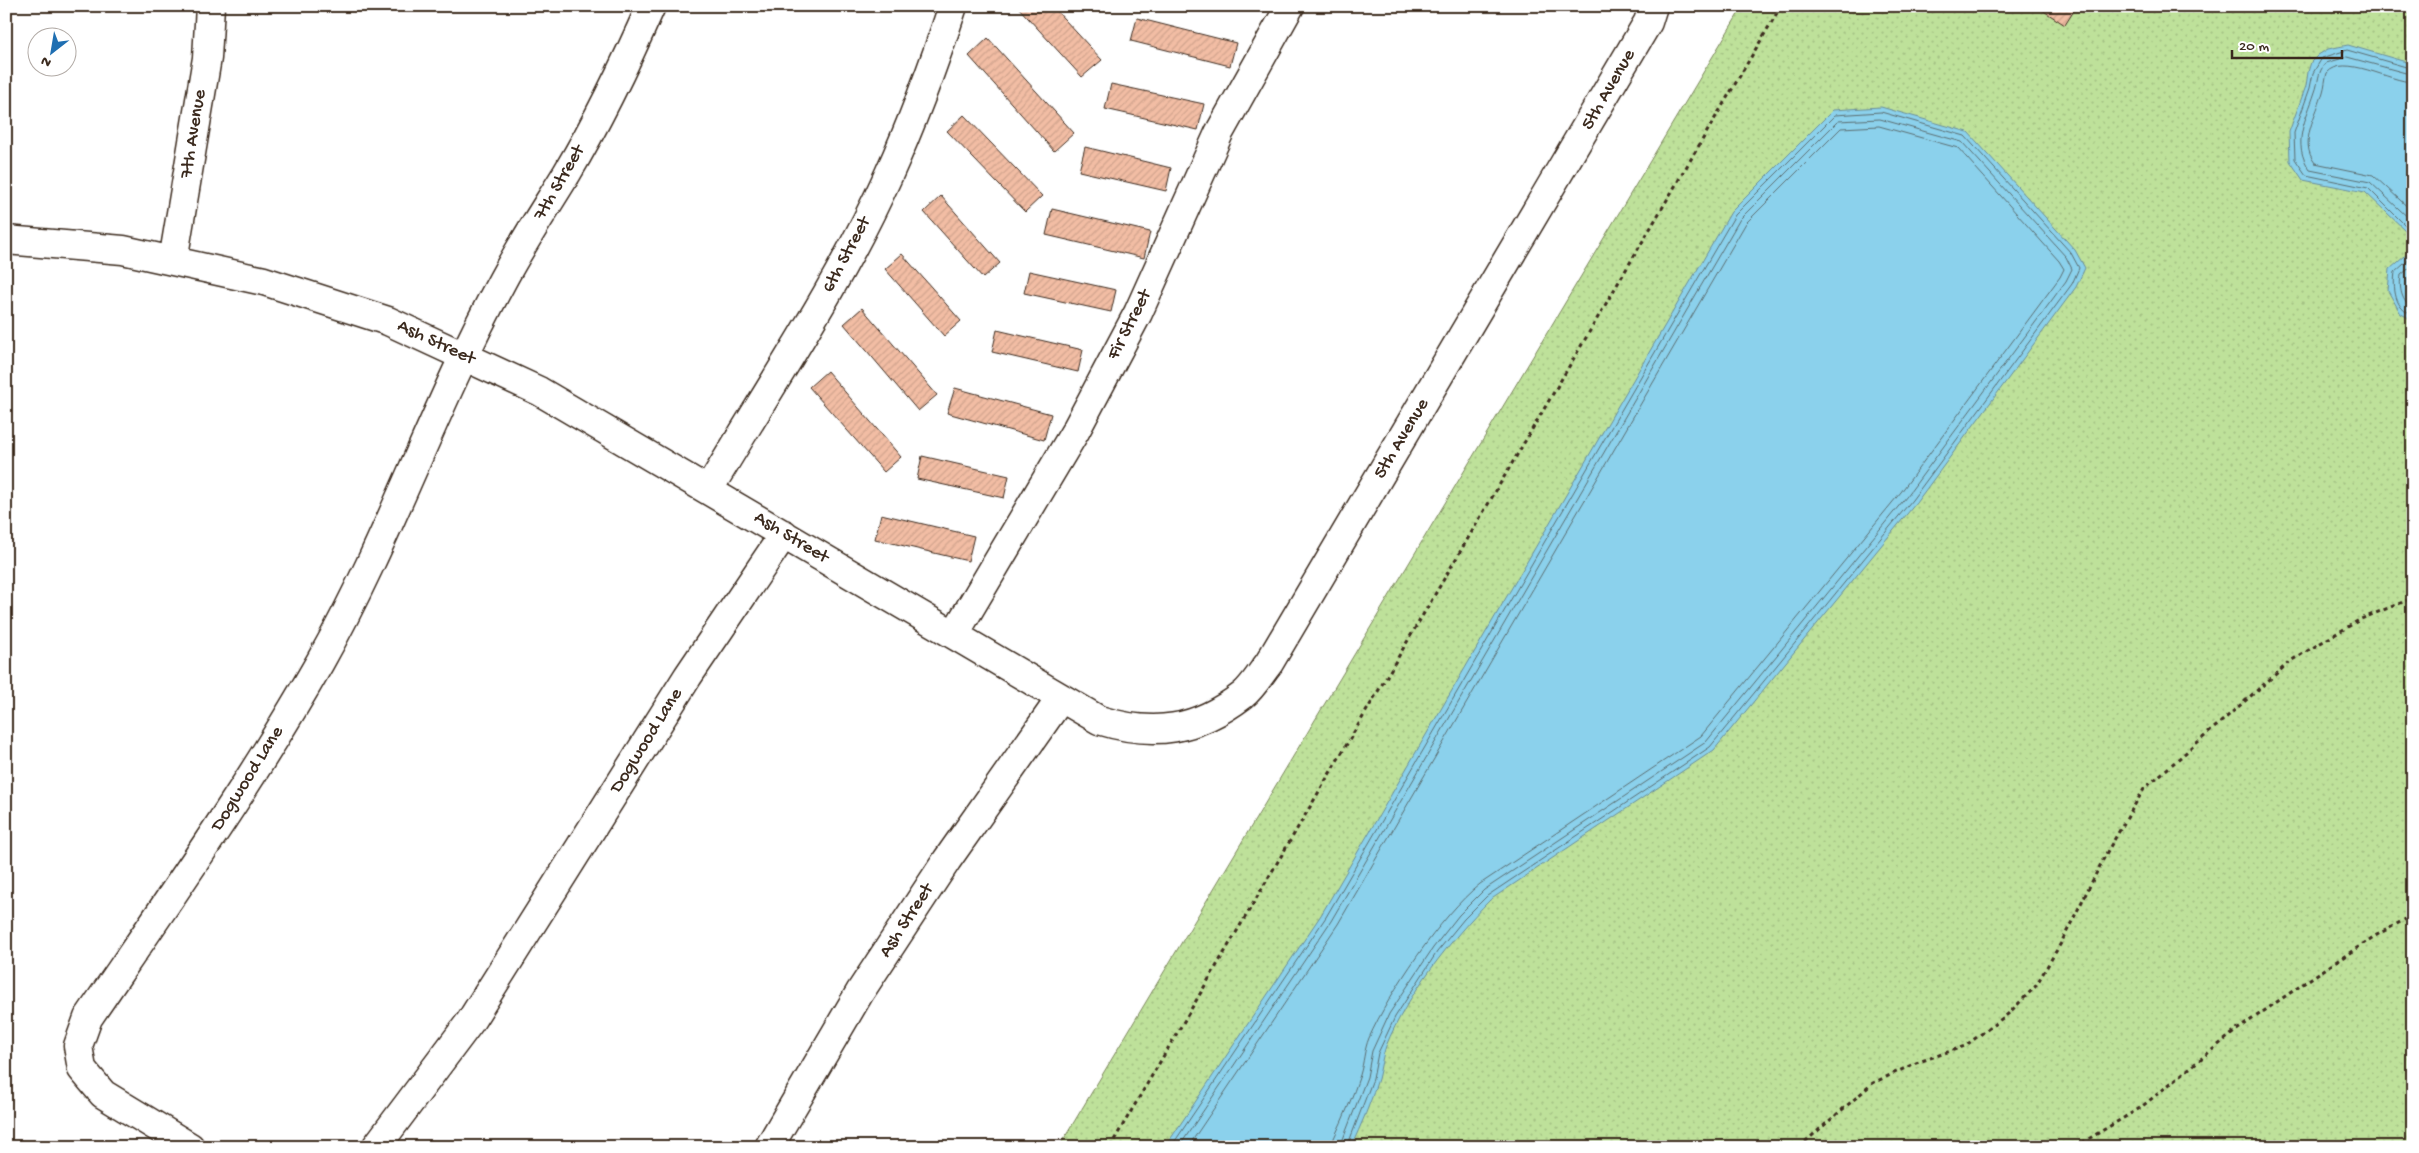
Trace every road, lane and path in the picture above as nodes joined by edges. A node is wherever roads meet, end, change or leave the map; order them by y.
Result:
1 (210, 6) edge
2 (651, 6) edge
3 (953, 6) edge
4 (1290, 6) edge
5 (1653, 6) edge
6 (1781, 6) edge
7 (6, 240) edge
8 (173, 261) junction
9 (465, 357) junction
10 (709, 489) junction
11 (784, 534) junction
12 (2413, 598) edge
13 (954, 635) junction
14 (1061, 698) junction
15 (2413, 915) edge
16 (190, 1147) edge
17 (376, 1147) edge
18 (769, 1147) edge
19 (1110, 1147) edge
20 (1799, 1147) edge
21 (2075, 1147) edge

1 - 8 street, 7th Avenue
2 - 9 street, 7th Street
3 - 10 street, 6th Street
4 - 13 street, Fir Street
5 - 14 street, 5th Avenue
6 - 19 path
7 - 8 street, Ash Street
8 - 9 street, Ash Street
9 - 10 street, Ash Street
9 - 16 street, Dogwood Lane
10 - 11 street, Ash Street
11 - 13 street, Ash Street
11 - 17 street, Dogwood Lane
12 - 20 path
13 - 14 street, Ash Street
14 - 18 street, Ash Street
15 - 21 path

